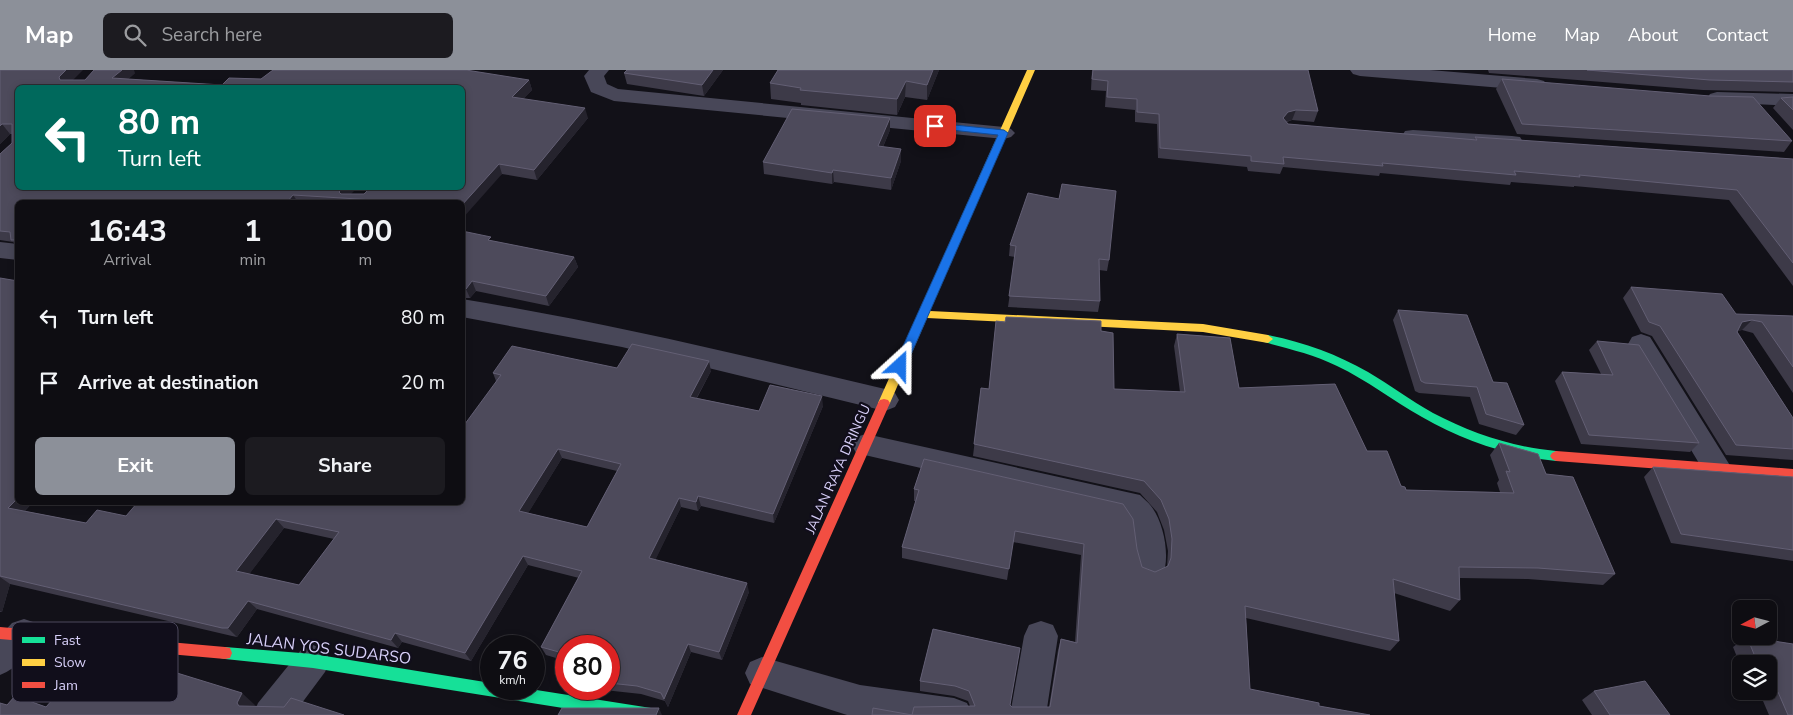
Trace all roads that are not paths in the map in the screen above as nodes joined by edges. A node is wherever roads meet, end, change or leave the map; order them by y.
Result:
1 (599, 70) edge
2 (1032, 70) edge
3 (1360, 70) edge
4 (1558, 87) edge
5 (1694, 97) edge
6 (1751, 98) junction
7 (1793, 100) edge
8 (1769, 118) edge
9 (1004, 133) junction
10 (1392, 134) edge
11 (1529, 143) edge
12 (0, 250) edge
13 (15, 252) edge
14 (465, 308) edge
15 (923, 314) junction
16 (1641, 344) edge
17 (885, 400) junction
18 (866, 446) junction
19 (1716, 467) junction
20 (1793, 474) edge
21 (1152, 567) dead end
22 (12, 634) edge
23 (1041, 636) dead end
24 (178, 648) edge
25 (0, 659) edge
26 (313, 660) junction
27 (762, 673) junction
28 (271, 715) edge
29 (651, 715) edge
30 (744, 715) edge
31 (954, 715) edge
32 (1028, 715) edge

1 - 9 street
2 - 9 main road, JALAN RAYA DRINGU
3 - 4 street
5 - 6 street
6 - 7 street
6 - 8 street
9 - 15 main road, JALAN RAYA DRINGU
10 - 11 street
12 - 13 street
14 - 17 street
15 - 17 main road, JALAN RAYA DRINGU
15 - 19 main road
16 - 19 street
17 - 18 main road, JALAN RAYA DRINGU
18 - 21 street
18 - 27 main road, JALAN RAYA DRINGU
19 - 20 main road
22 - 25 street
23 - 32 street
24 - 26 main road, JALAN YOS SUDARSO
26 - 28 street
26 - 29 main road, JALAN YOS SUDARSO
27 - 30 main road, JALAN RAYA DRINGU
27 - 31 street

